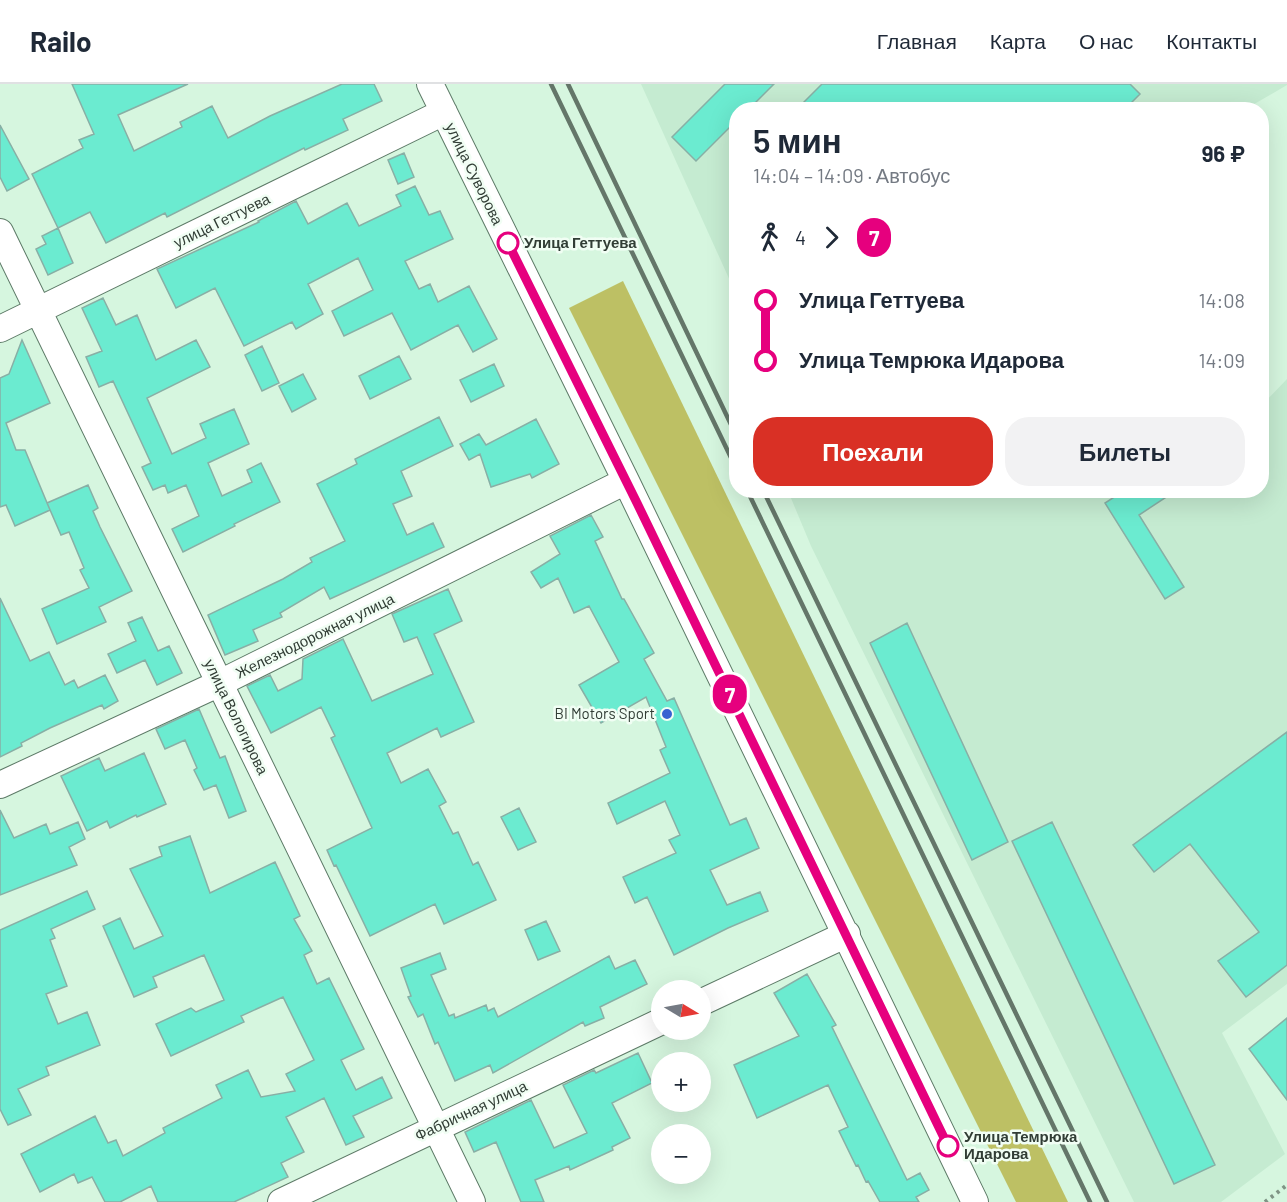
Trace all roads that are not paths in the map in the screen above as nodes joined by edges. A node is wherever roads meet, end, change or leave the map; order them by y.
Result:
1 (430, 84) edge
2 (444, 112) junction
3 (0, 232) edge
4 (38, 310) junction
5 (0, 329) edge
6 (626, 481) junction
7 (220, 683) junction
8 (0, 785) edge
9 (847, 934) junction
10 (711, 998) edge
11 (651, 1026) edge
12 (436, 1128) junction
13 (281, 1202) edge
14 (472, 1202) edge
15 (975, 1202) edge

1 - 2 street, улица Суворова
2 - 4 street, улица Геттуева
2 - 6 street, улица Суворова
3 - 4 street, улица Вологирова
4 - 5 street, улица Геттуева
4 - 7 street, улица Вологирова
6 - 7 street, Железнодорожная улица
6 - 9 street, улица Суворова
7 - 8 street, Железнодорожная улица
7 - 12 street, улица Вологирова
9 - 10 street
9 - 15 street, улица Суворова
11 - 12 street, Фабричная улица
12 - 13 street, Фабричная улица
12 - 14 street, улица Вологирова

